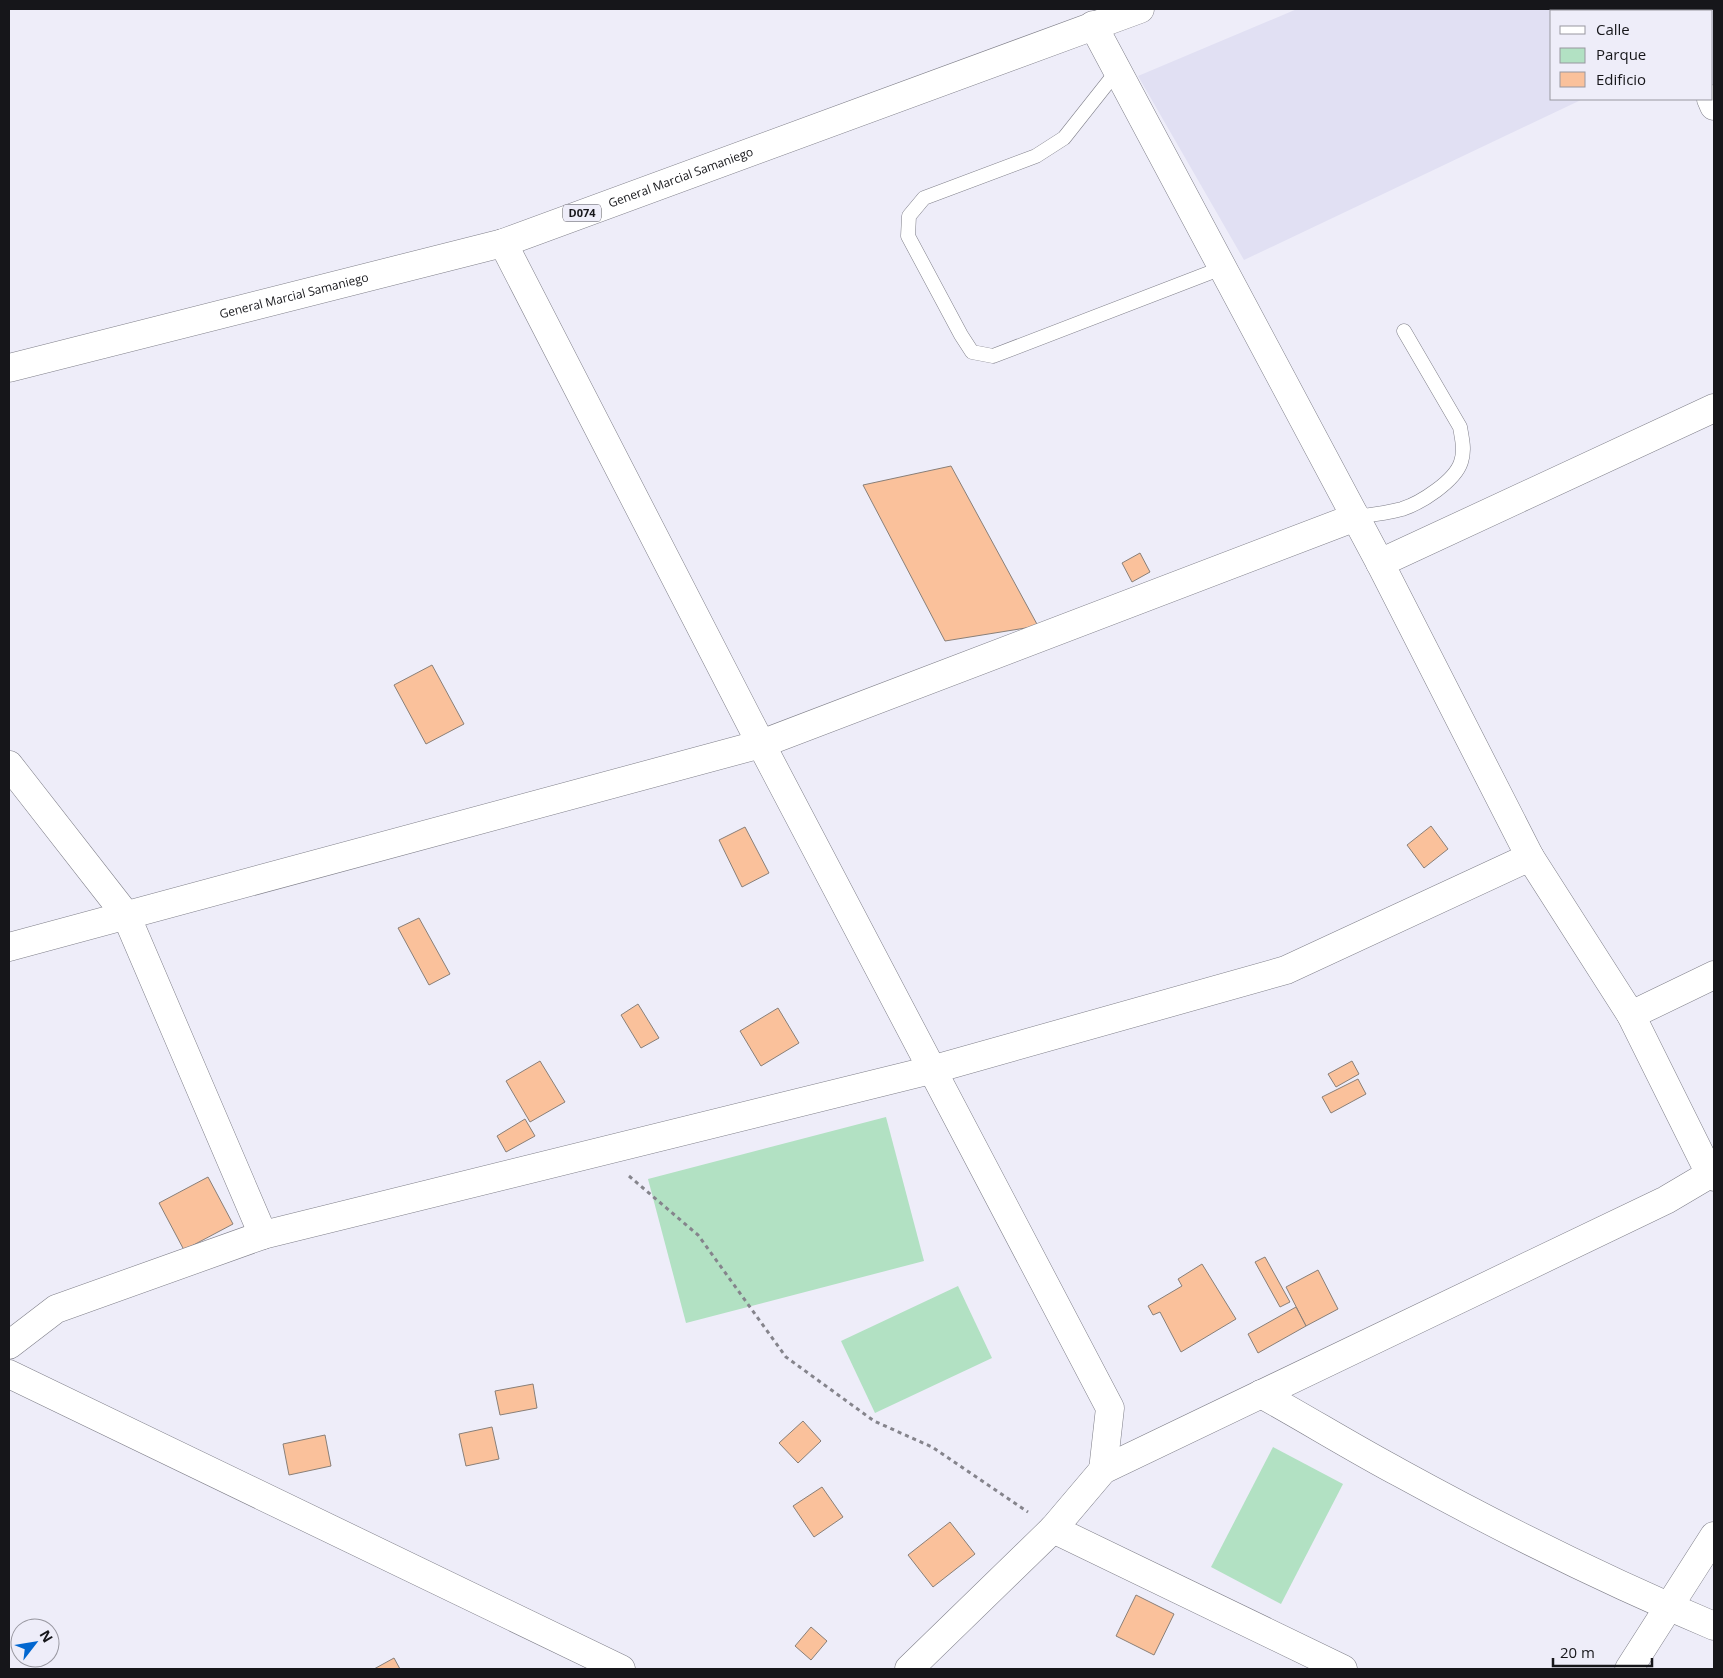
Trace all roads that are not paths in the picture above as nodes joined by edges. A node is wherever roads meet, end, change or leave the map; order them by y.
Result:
1 (1140, 9) edge
2 (1093, 25) junction
3 (1117, 71) junction
4 (503, 242) junction
5 (1222, 268) junction
6 (1404, 331) dead end
7 (9, 368) edge
8 (1714, 408) edge
9 (1356, 517) junction
10 (1380, 563) junction
11 (761, 744) junction
12 (9, 764) edge
13 (1530, 857) junction
14 (126, 915) junction
15 (9, 947) edge
16 (1714, 974) edge
17 (1631, 1015) junction
18 (931, 1070) junction
19 (1712, 1176) edge
20 (264, 1235) junction
21 (9, 1346) edge
22 (9, 1374) edge
23 (1261, 1394) junction
24 (1103, 1470) junction
25 (1053, 1529) junction
26 (1714, 1536) edge
27 (1669, 1607) junction
28 (1714, 1626) edge
29 (621, 1669) edge
30 (909, 1669) edge
31 (1343, 1669) edge
32 (1629, 1669) edge

1 - 2 street, General Marcial Samaniego / D074
2 - 3 street
2 - 4 street, General Marcial Samaniego / D074
3 - 5 street
3 - 5 lane
4 - 7 street, General Marcial Samaniego / D074
4 - 11 street
5 - 9 street
6 - 9 lane
8 - 10 street
9 - 10 street
9 - 11 street
10 - 13 street
11 - 14 street
11 - 18 street
12 - 14 street
13 - 17 street
13 - 18 street
14 - 15 street
14 - 20 street
16 - 17 street
17 - 19 street
18 - 20 street
18 - 24 street
19 - 23 street
20 - 21 street
22 - 29 street
23 - 24 street
23 - 27 street
24 - 25 street
25 - 30 street
25 - 31 street
26 - 27 street
27 - 28 street
27 - 32 street

